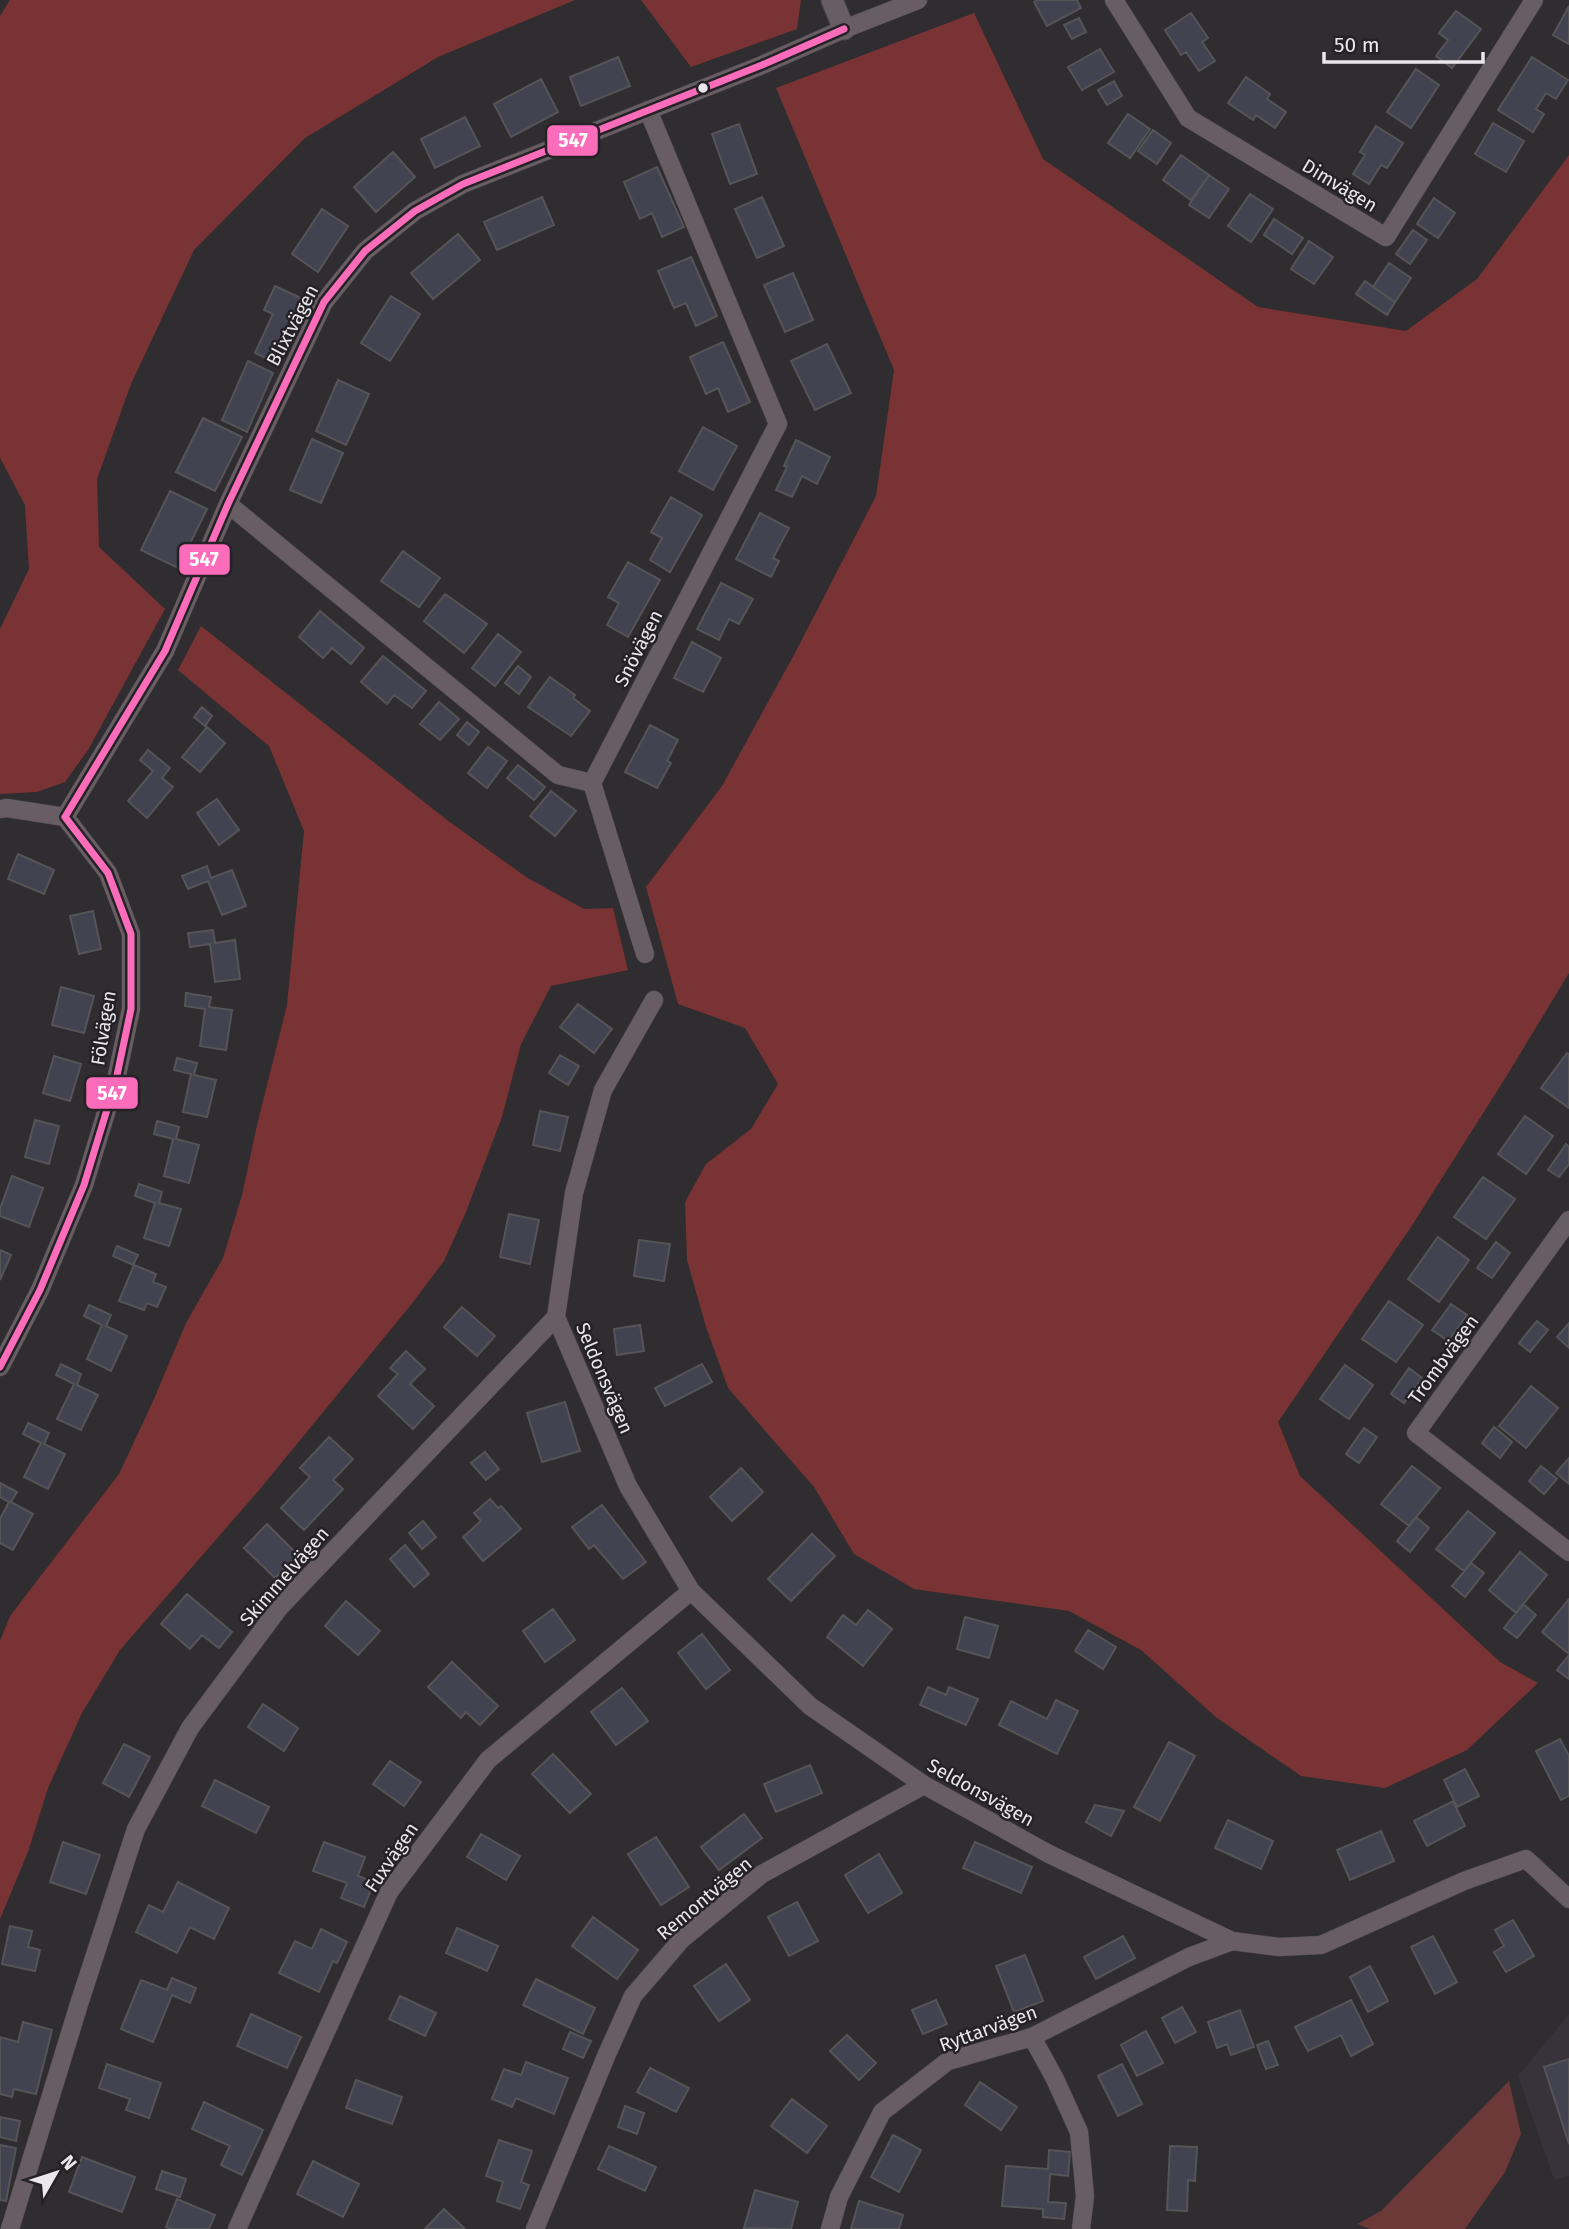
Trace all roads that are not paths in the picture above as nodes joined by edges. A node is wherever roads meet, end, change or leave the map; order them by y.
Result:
1 (831, 0) edge
2 (918, 0) edge
3 (1114, 0) edge
4 (1534, 0) edge
5 (844, 29) junction
6 (648, 110) junction
7 (228, 504) junction
8 (592, 783) junction
9 (0, 809) edge
10 (65, 817) junction
11 (645, 954) dead end
12 (654, 1000) dead end
13 (1569, 1220) edge
14 (556, 1317) junction
15 (0, 1367) edge
16 (1569, 1552) edge
17 (691, 1591) junction
18 (924, 1785) junction
19 (1569, 1899) edge
20 (1231, 1941) junction
21 (1032, 2037) junction
22 (10, 2229) edge
23 (237, 2229) edge
24 (535, 2229) edge
25 (830, 2229) edge
26 (1081, 2229) edge

1 - 5 street
2 - 5 street, Blixtvägen
3 - 4 street, Dimvägen
5 - 6 street, Blixtvägen
6 - 7 street, Blixtvägen
6 - 8 street, Snövägen
7 - 8 street
7 - 10 street, Blixtvägen
8 - 11 street
9 - 10 street
10 - 15 street, Fölvägen
12 - 14 street
13 - 16 street, Trombvägen
14 - 17 street, Seldonsvägen
14 - 22 street, Skimmelvägen
17 - 18 street, Seldonsvägen
17 - 23 street, Fuxvägen
18 - 20 street, Seldonsvägen
18 - 24 street, Remontvägen
19 - 20 street, Seldonsvägen
20 - 21 street, Ryttarvägen
21 - 25 street, Ryttarvägen
21 - 26 street

